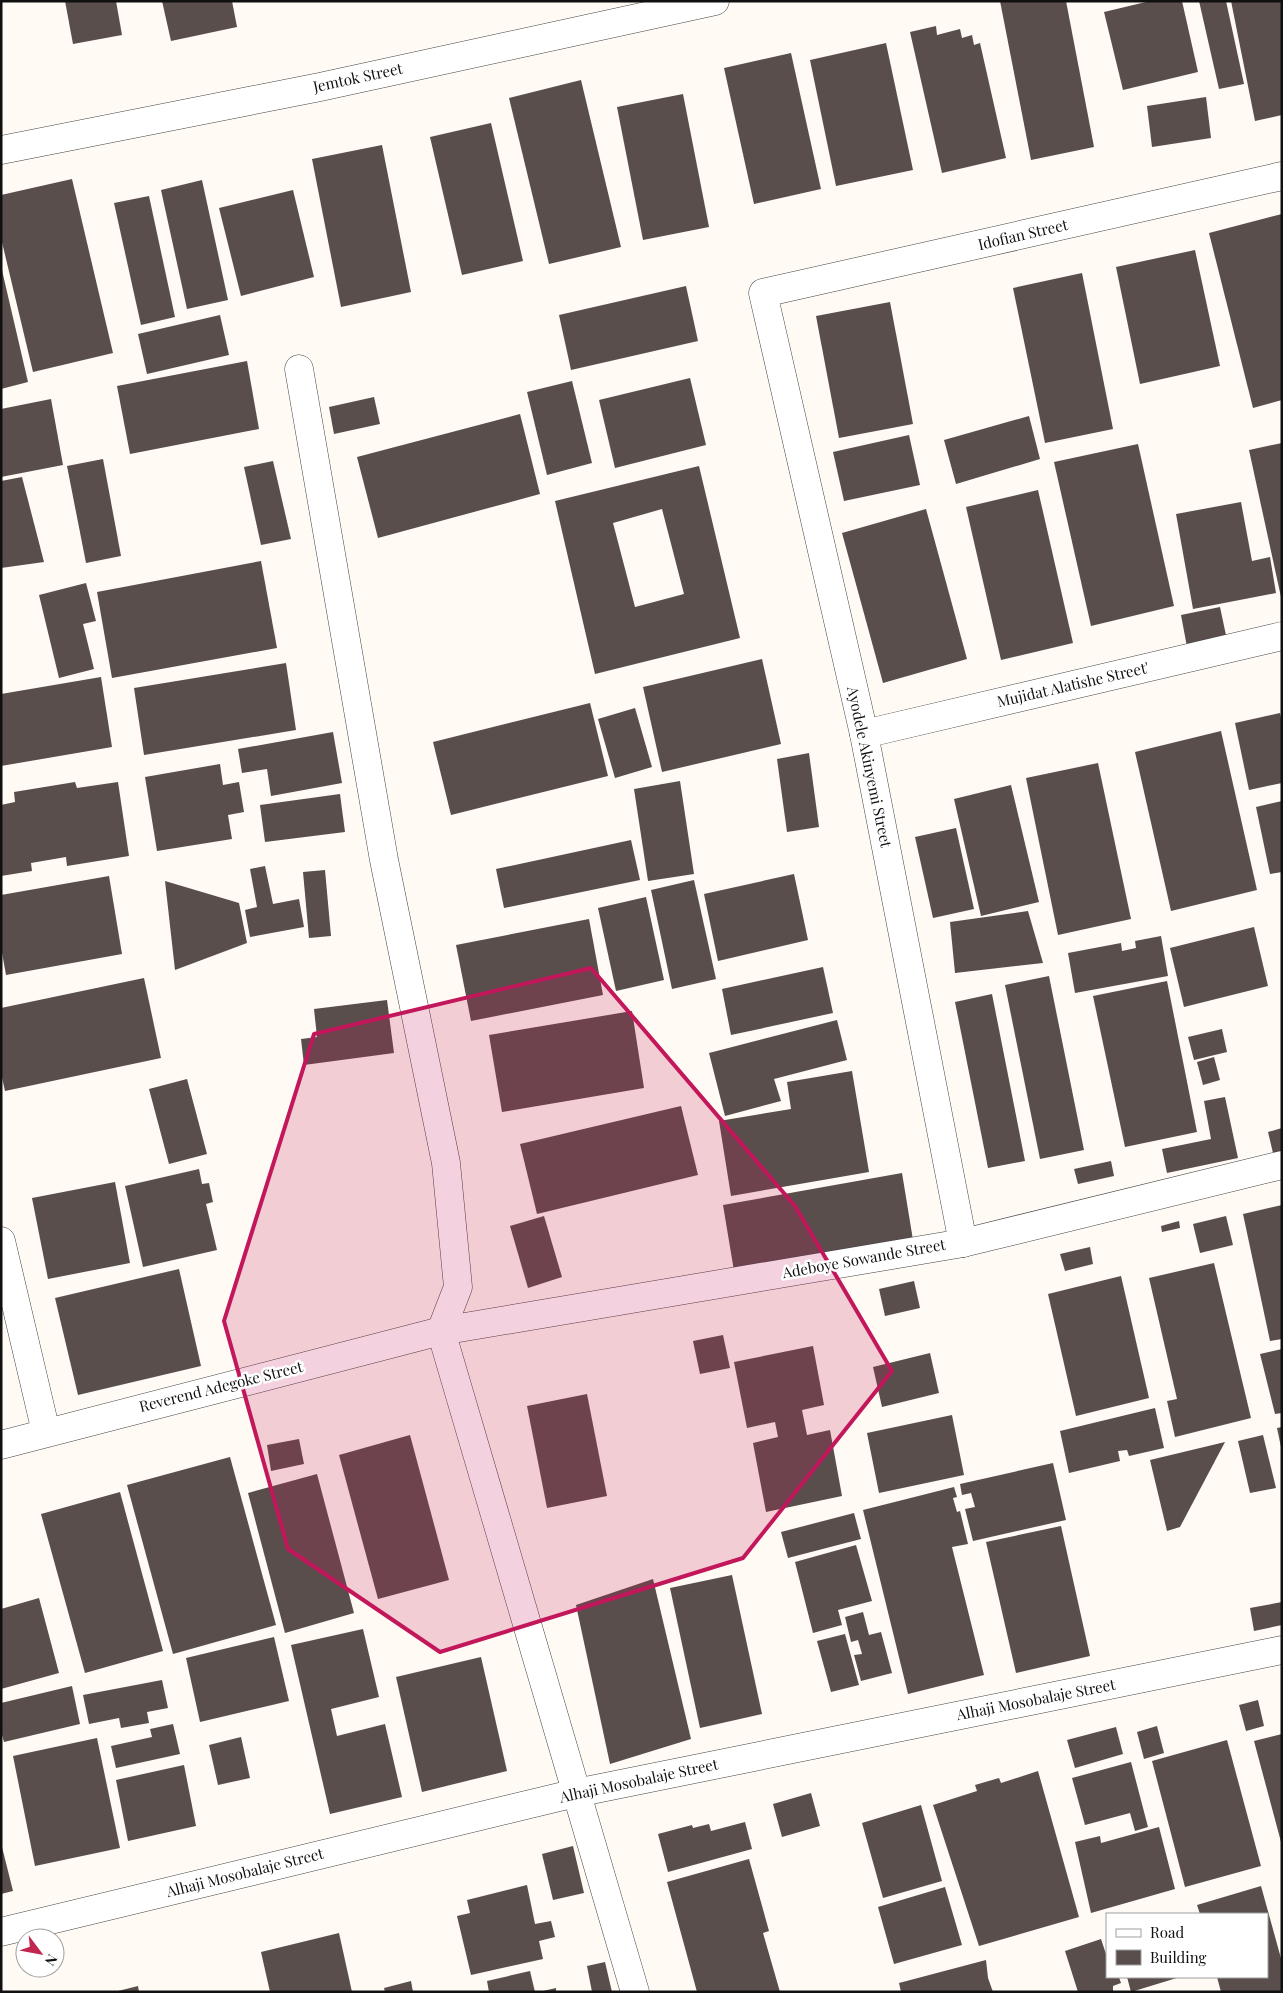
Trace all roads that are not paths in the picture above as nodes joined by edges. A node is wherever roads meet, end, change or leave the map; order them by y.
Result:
1 (714, 1) edge
2 (1, 150) edge
3 (1282, 176) edge
4 (764, 293) joint
5 (299, 369) dead end
6 (1282, 636) edge
7 (864, 734) junction
8 (1282, 1165) edge
9 (1, 1242) edge
10 (963, 1243) junction
11 (441, 1331) junction
12 (46, 1432) junction
13 (1, 1444) edge
14 (1282, 1650) edge
15 (576, 1793) junction
16 (1, 1932) edge
17 (636, 1992) edge

1 - 2 street, Jemtok Street
3 - 4 street, Idofian Street
4 - 7 street, Ayodele Akinyemi Street
5 - 11 street
6 - 7 street, Mujidat Alatishe Street'
7 - 10 street, Ayodele Akinyemi Street
8 - 10 street, Adeboye Sowande Street
9 - 12 street
10 - 11 street, Adeboye Sowande Street
11 - 12 street, Reverend Adegoke Street
11 - 15 street
12 - 13 street, Reverend Adegoke Street
14 - 15 street, Alhaji Mosobalaje Street
15 - 16 street, Alhaji Mosobalaje Street
15 - 17 street

